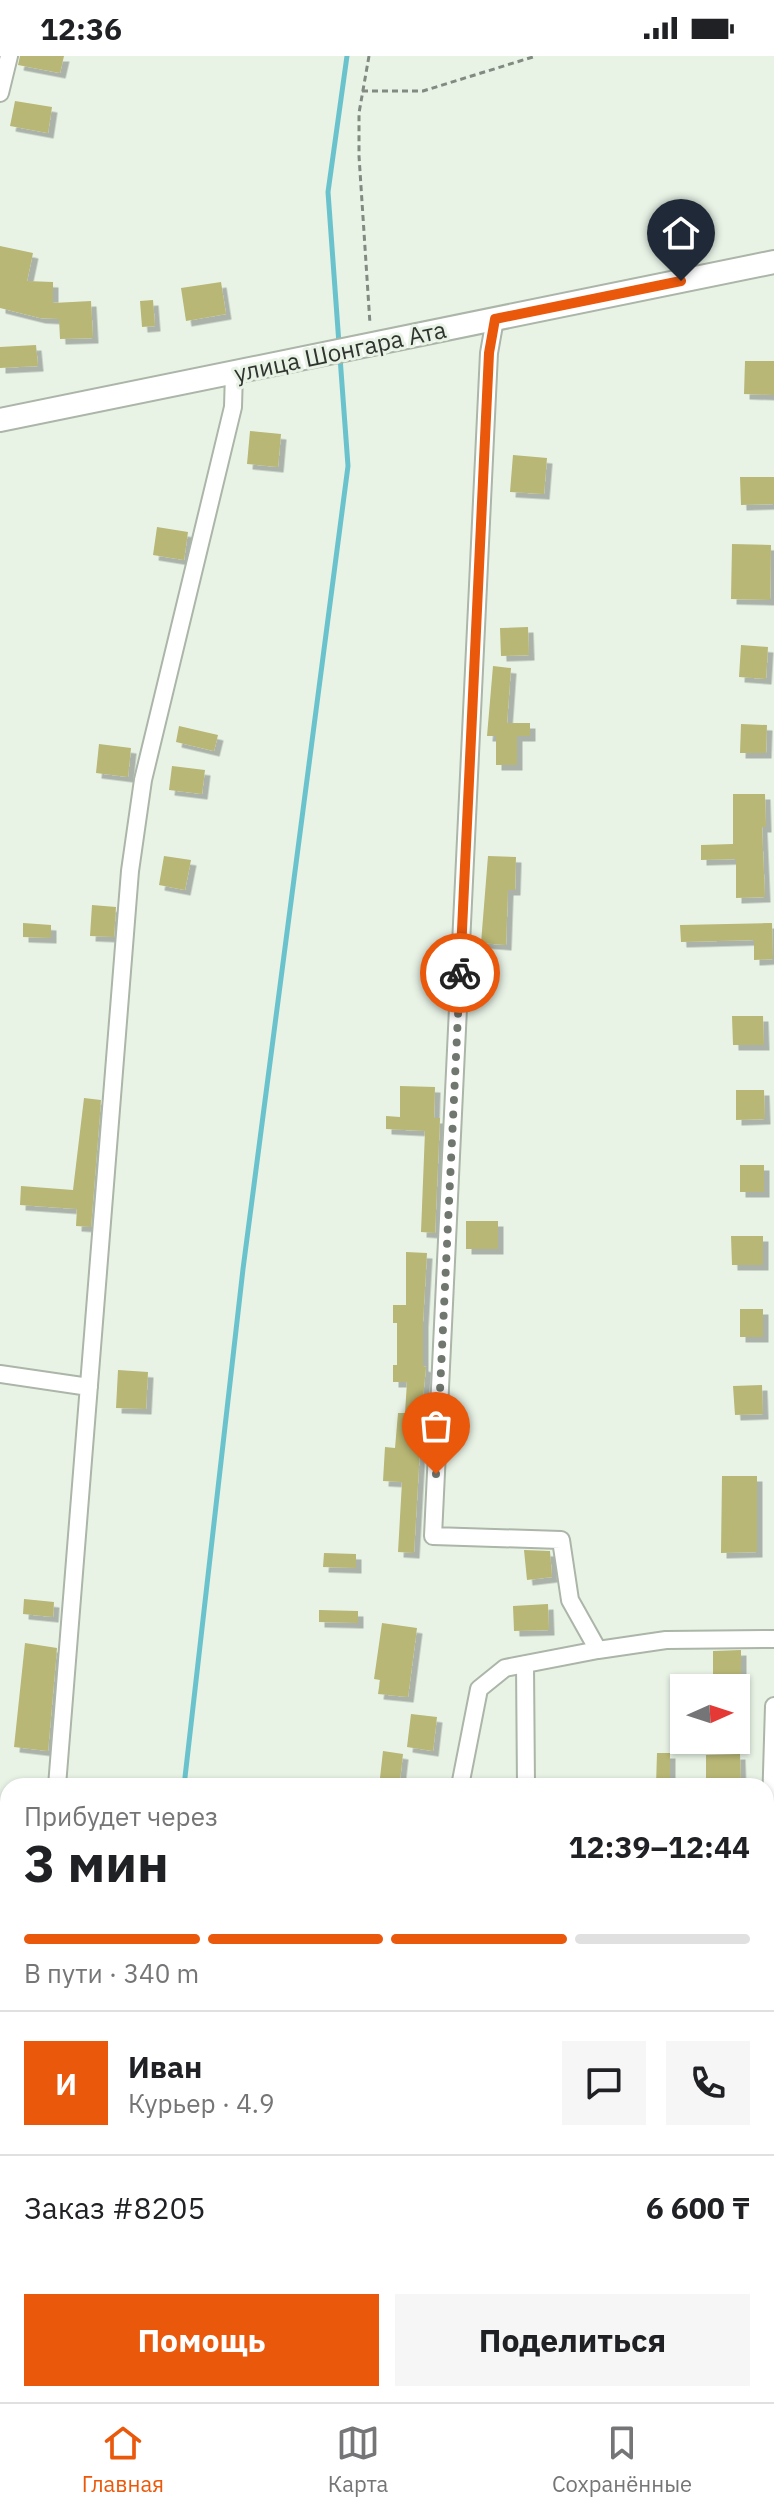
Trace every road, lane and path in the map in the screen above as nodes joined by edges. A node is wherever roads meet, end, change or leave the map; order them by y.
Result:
1 (9, 56) edge
2 (369, 56) edge
3 (536, 56) edge
4 (362, 91) junction
5 (0, 93) edge
6 (774, 262) edge
7 (495, 319) junction
8 (372, 344) junction
9 (234, 372) junction
10 (0, 420) edge
11 (0, 1374) edge
12 (89, 1387) junction
13 (774, 1639) edge
14 (598, 1650) junction
15 (525, 1664) junction
16 (774, 1706) edge
17 (58, 1778) edge
18 (462, 1778) edge
19 (526, 1778) edge
20 (772, 1778) edge

1 - 5 street
2 - 4 path
3 - 4 path
4 - 8 path
6 - 7 main road, улица Шонгара Ата
7 - 8 main road, улица Шонгара Ата
7 - 14 street
8 - 9 main road, улица Шонгара Ата
9 - 10 main road, улица Шонгара Ата
9 - 12 street
11 - 12 street
12 - 17 street
13 - 14 street
14 - 15 street
15 - 18 street
15 - 19 street
16 - 20 street

